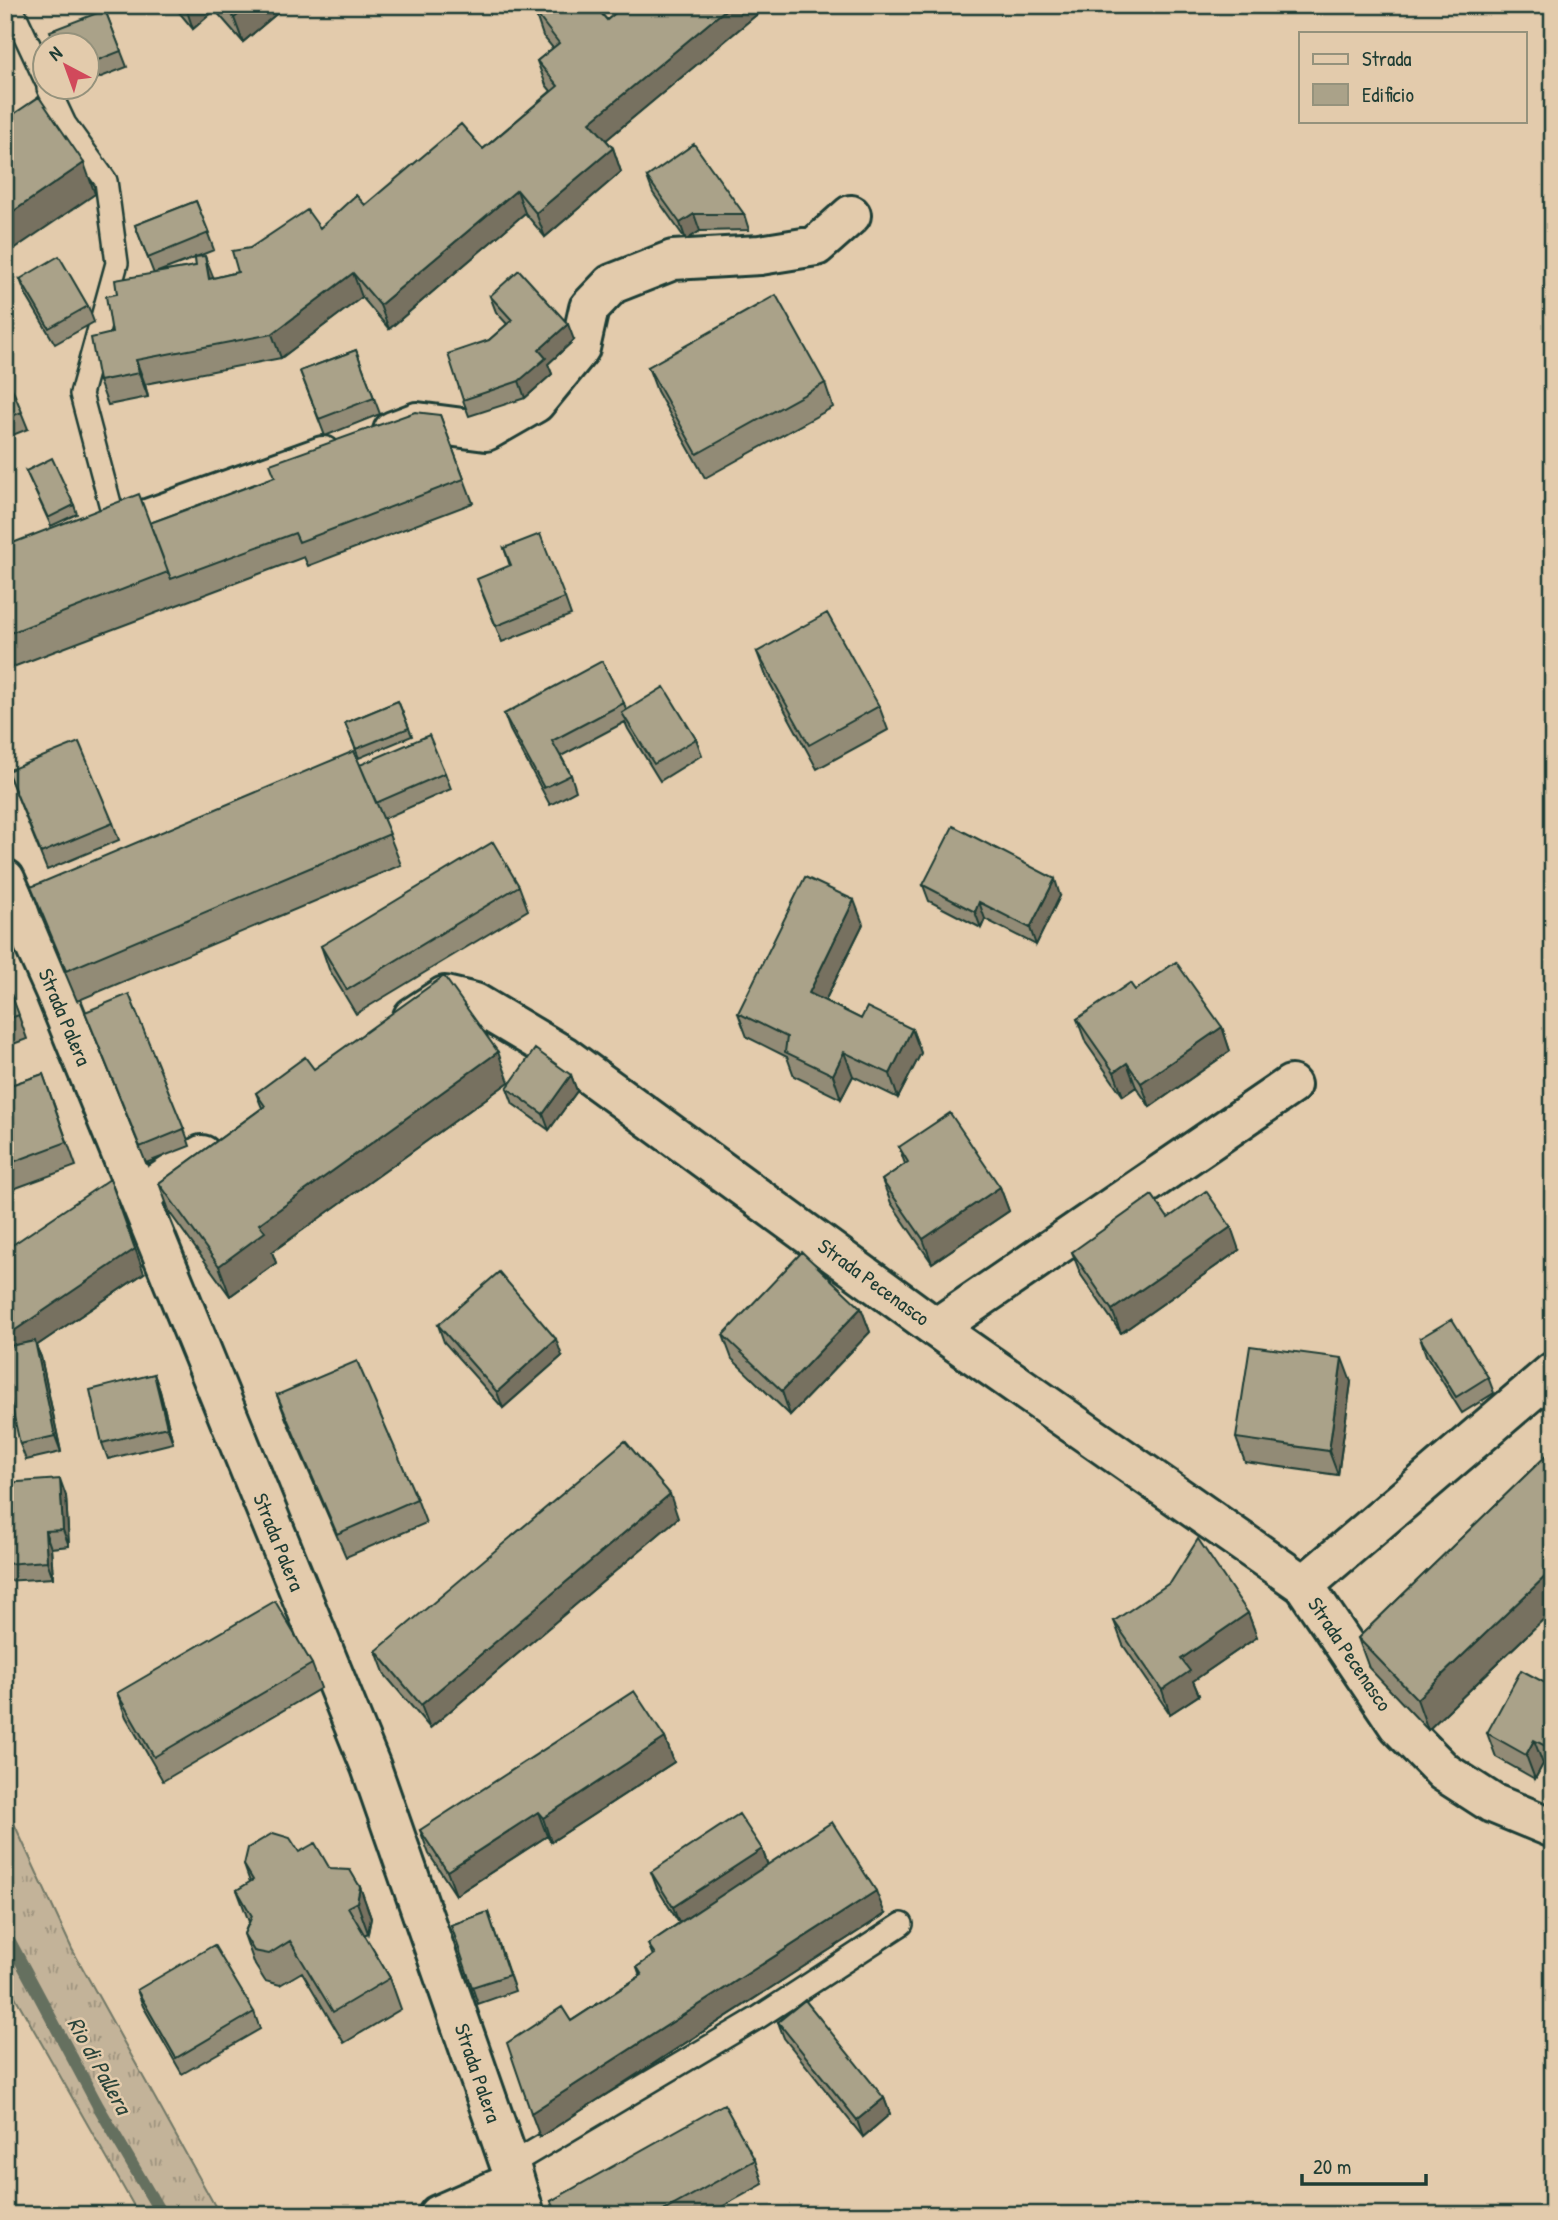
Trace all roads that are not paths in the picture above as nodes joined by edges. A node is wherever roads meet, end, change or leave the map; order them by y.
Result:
1 (11, 6) edge
2 (32, 51) edge
3 (55, 102) edge
4 (851, 215) dead end
5 (117, 530) junction
6 (5, 570) edge
7 (22, 895) edge
8 (379, 1039) edge
9 (1291, 1085) dead end
10 (232, 1135) edge
11 (123, 1188) junction
12 (936, 1328) junction
13 (1553, 1372) edge
14 (1304, 1585) junction
15 (1553, 1828) edge
16 (902, 1924) dead end
17 (517, 2187) edge
18 (438, 2215) edge

1 - 2 lane
3 - 5 lane
4 - 5 street
5 - 6 street
7 - 11 street, Strada Palera
8 - 12 street, Strada Pecenasco
9 - 12 street
10 - 11 street
11 - 17 street, Strada Palera
12 - 14 street, Strada Pecenasco
13 - 14 street
14 - 15 street, Strada Pecenasco
16 - 17 lane
17 - 18 street

